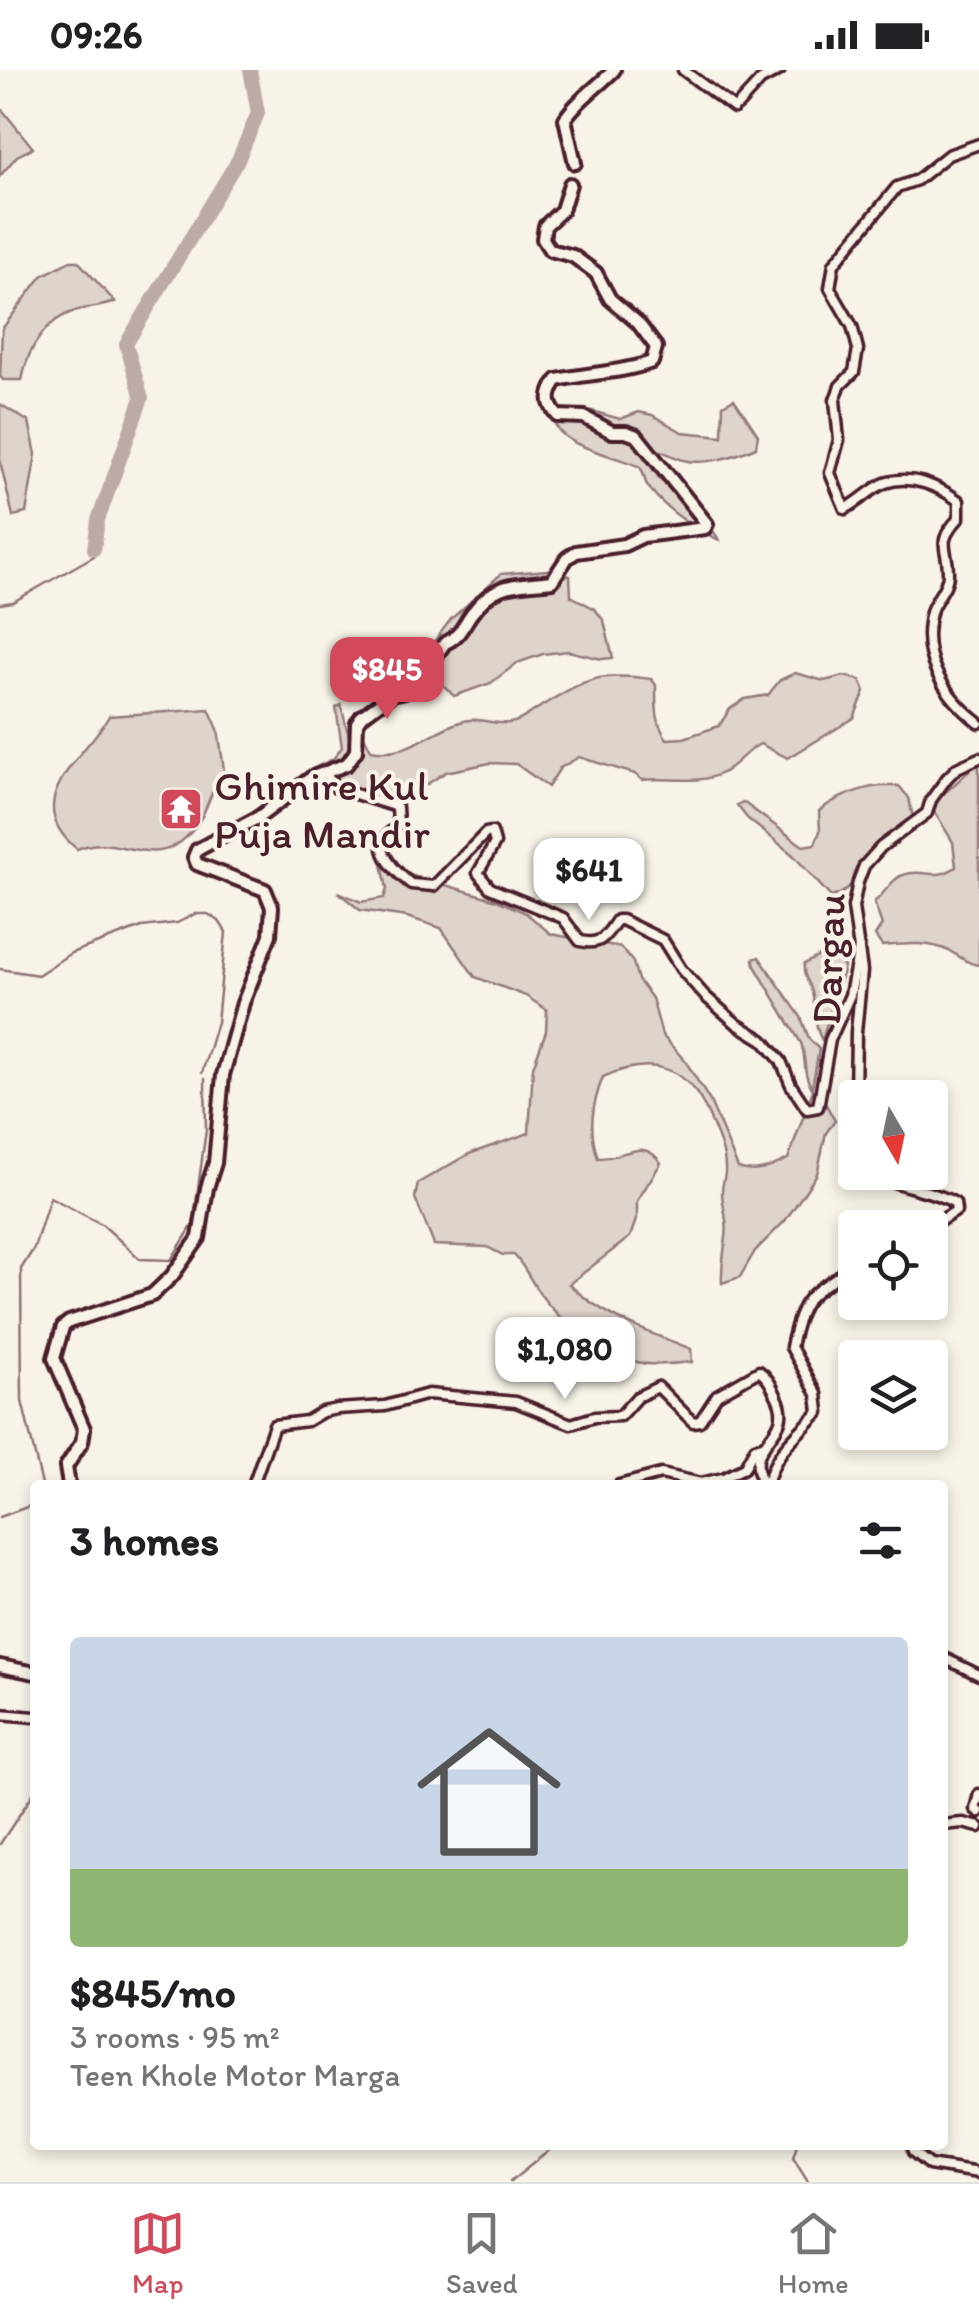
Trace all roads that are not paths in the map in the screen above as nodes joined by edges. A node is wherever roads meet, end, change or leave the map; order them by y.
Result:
1 (614, 70) edge
2 (684, 70) edge
3 (777, 70) edge
4 (979, 144) edge
5 (575, 164) joint
6 (570, 184) joint
7 (979, 722) edge
8 (979, 758) edge
9 (326, 773) junction
10 (859, 948) junction
11 (855, 1080) edge
12 (919, 1190) edge
13 (948, 1217) edge
14 (838, 1274) edge
15 (762, 1446) junction
16 (68, 1480) edge
17 (256, 1480) edge
18 (639, 1480) edge
19 (688, 1480) edge
20 (715, 1480) edge
21 (762, 1480) edge
22 (767, 1480) edge
23 (948, 1660) edge
24 (0, 1666) edge
25 (30, 1672) edge
26 (979, 1675) edge
27 (0, 1714) edge
28 (30, 1717) edge
29 (979, 1794) edge
30 (979, 1812) edge
31 (948, 1824) edge
32 (979, 1827) edge
33 (913, 2150) edge
34 (979, 2174) edge

1 - 5 street
2 - 3 street
4 - 7 street
5 - 6 street
6 - 9 street
8 - 10 street, Dargau
9 - 10 street
9 - 16 street
10 - 11 street, Dargau
12 - 13 street
14 - 22 street
15 - 17 street
15 - 20 street
15 - 21 street
18 - 19 street
23 - 26 street
24 - 25 street
27 - 28 street
29 - 30 street
31 - 32 street
33 - 34 street

